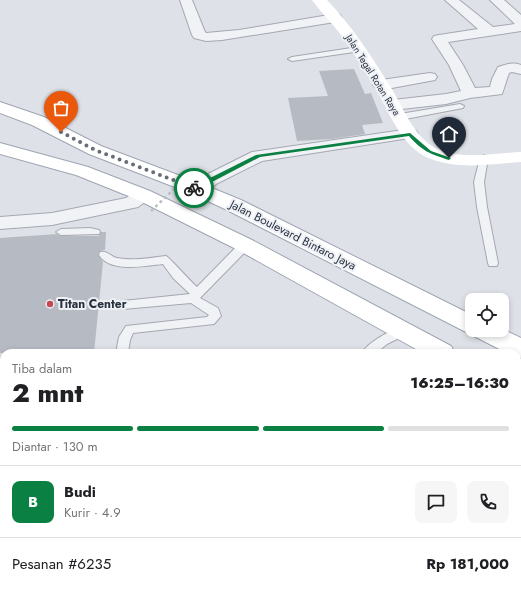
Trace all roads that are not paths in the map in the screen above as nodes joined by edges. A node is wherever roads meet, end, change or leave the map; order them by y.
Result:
1 (186, 0) edge
2 (321, 0) edge
3 (451, 0) edge
4 (496, 0) edge
5 (338, 21) junction
6 (521, 22) edge
7 (521, 27) edge
8 (488, 31) junction
9 (358, 49) junction
10 (292, 59) dead end
11 (521, 70) edge
12 (430, 77) dead end
13 (381, 85) junction
14 (470, 93) junction
15 (0, 106) edge
16 (460, 106) dead end
17 (396, 111) junction
18 (0, 118) edge
19 (0, 132) edge
20 (410, 134) junction
21 (0, 148) edge
22 (95, 150) junction
23 (521, 157) edge
24 (484, 158) junction
25 (82, 171) junction
26 (196, 181) junction
27 (147, 203) junction
28 (0, 223) edge
29 (61, 232) dead end
30 (95, 232) dead end
31 (245, 245) junction
32 (104, 255) dead end
33 (493, 263) dead end
34 (195, 297) junction
35 (123, 305) dead end
36 (465, 321) edge
37 (403, 330) junction
38 (496, 337) edge
39 (122, 349) edge
40 (373, 349) edge
41 (436, 349) edge
42 (519, 349) edge

1 - 5 street
2 - 5 main road, Jalan Tegal Rotan Raya
3 - 8 street
4 - 6 street
5 - 9 main road, Jalan Tegal Rotan Raya
7 - 8 street
8 - 14 street
9 - 10 lane
9 - 13 main road, Jalan Tegal Rotan Raya
11 - 14 street
12 - 13 street
13 - 17 main road, Jalan Tegal Rotan Raya
14 - 17 street
15 - 22 main road, Jalan Boulevard Bintaro Jaya
16 - 17 lane
17 - 20 main road, Jalan Tegal Rotan Raya
18 - 22 main road
19 - 25 main road
20 - 24 main road, Jalan Tegal Rotan Raya
20 - 26 street
21 - 25 main road
22 - 26 main road, Jalan Boulevard Bintaro Jaya
23 - 24 main road, Jalan Tegal Rotan Raya
24 - 33 lane
25 - 27 main road
26 - 36 main road, Jalan Boulevard Bintaro Jaya
27 - 28 street
27 - 31 main road
29 - 30 lane
31 - 34 lane
31 - 37 main road
32 - 34 lane
34 - 35 lane
34 - 39 lane
37 - 40 lane
37 - 41 main road
38 - 42 main road

